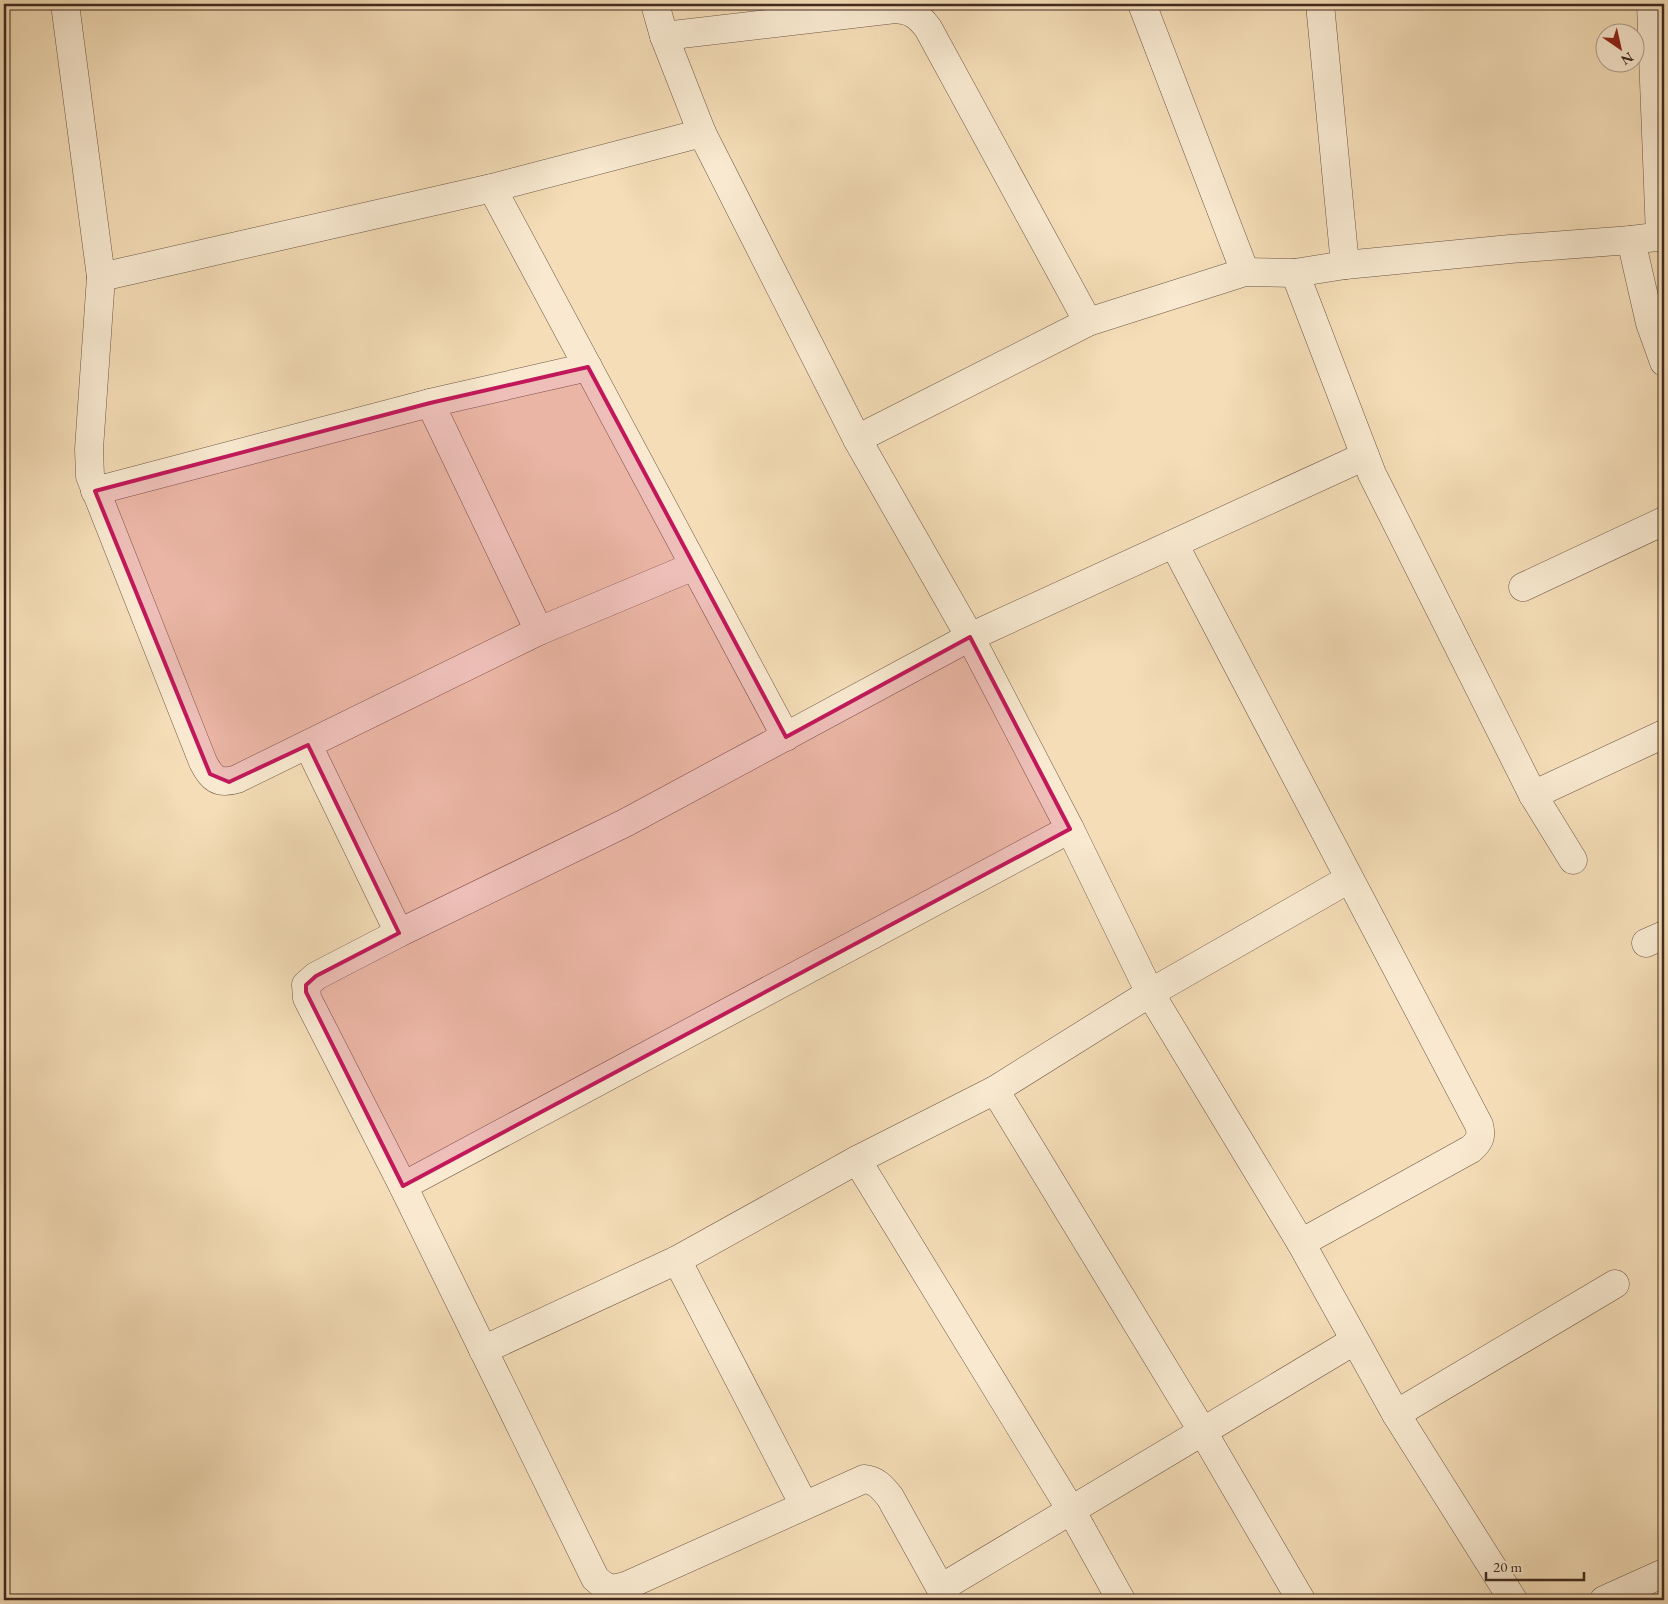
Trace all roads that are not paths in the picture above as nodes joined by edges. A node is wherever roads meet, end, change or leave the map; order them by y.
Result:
1 (65, 4) edge
2 (655, 4) edge
3 (1142, 4) edge
4 (1320, 4) edge
5 (1651, 4) edge
6 (664, 36) junction
7 (702, 133) junction
8 (492, 188) junction
9 (1662, 236) edge
10 (1631, 240) junction
11 (1345, 265) junction
12 (1245, 272) junction
13 (1295, 273) junction
14 (101, 277) junction
15 (1088, 322) junction
16 (1664, 362) edge
17 (588, 367) junction
18 (430, 403) junction
19 (857, 439) junction
20 (1365, 456) junction
21 (95, 491) junction
22 (1664, 520) edge
23 (1174, 544) junction
24 (694, 566) junction
25 (1523, 587) dead end
26 (539, 630) junction
27 (970, 637) junction
28 (1664, 734) edge
29 (786, 737) junction
30 (308, 745) junction
31 (1533, 794) junction
32 (1070, 829) junction
33 (1573, 860) dead end
34 (1350, 879) junction
35 (399, 932) junction
36 (1150, 993) junction
37 (995, 1090) junction
38 (858, 1160) junction
39 (403, 1186) junction
40 (1301, 1243) junction
41 (677, 1260) junction
42 (1615, 1284) dead end
43 (1354, 1341) junction
44 (483, 1350) junction
45 (1396, 1414) junction
46 (1202, 1432) junction
47 (804, 1505) junction
48 (1071, 1510) junction
49 (1664, 1573) edge
50 (944, 1594) edge
51 (1120, 1600) edge
52 (1301, 1600) edge
53 (1513, 1600) edge
54 (1604, 1600) edge

1 - 14 street
2 - 6 street
3 - 12 street
4 - 11 street
5 - 9 street
6 - 7 street
6 - 15 street
7 - 8 street
7 - 19 street
8 - 14 street
8 - 17 street
9 - 10 street
10 - 11 street
10 - 16 street
11 - 13 street
12 - 13 street
12 - 15 street
13 - 20 street
14 - 21 street
15 - 19 street
17 - 18 street
17 - 24 street
18 - 21 street
18 - 26 street
19 - 27 street
20 - 23 street
20 - 31 street
21 - 30 street
22 - 25 street
23 - 27 street
23 - 34 street
24 - 26 street
24 - 29 street
26 - 30 street
27 - 29 street
27 - 32 street
28 - 31 street
29 - 35 street
30 - 35 street
31 - 33 street
32 - 36 street
32 - 39 street
34 - 36 street
34 - 40 street
35 - 39 street
36 - 37 street
36 - 40 street
37 - 38 street
37 - 46 street
38 - 41 street
38 - 48 street
39 - 44 street
40 - 43 street
41 - 44 street
41 - 47 street
42 - 45 street
43 - 45 street
43 - 46 street
44 - 47 street
45 - 53 street
46 - 48 street
46 - 52 street
47 - 50 street
48 - 50 street
48 - 51 street
49 - 54 street

